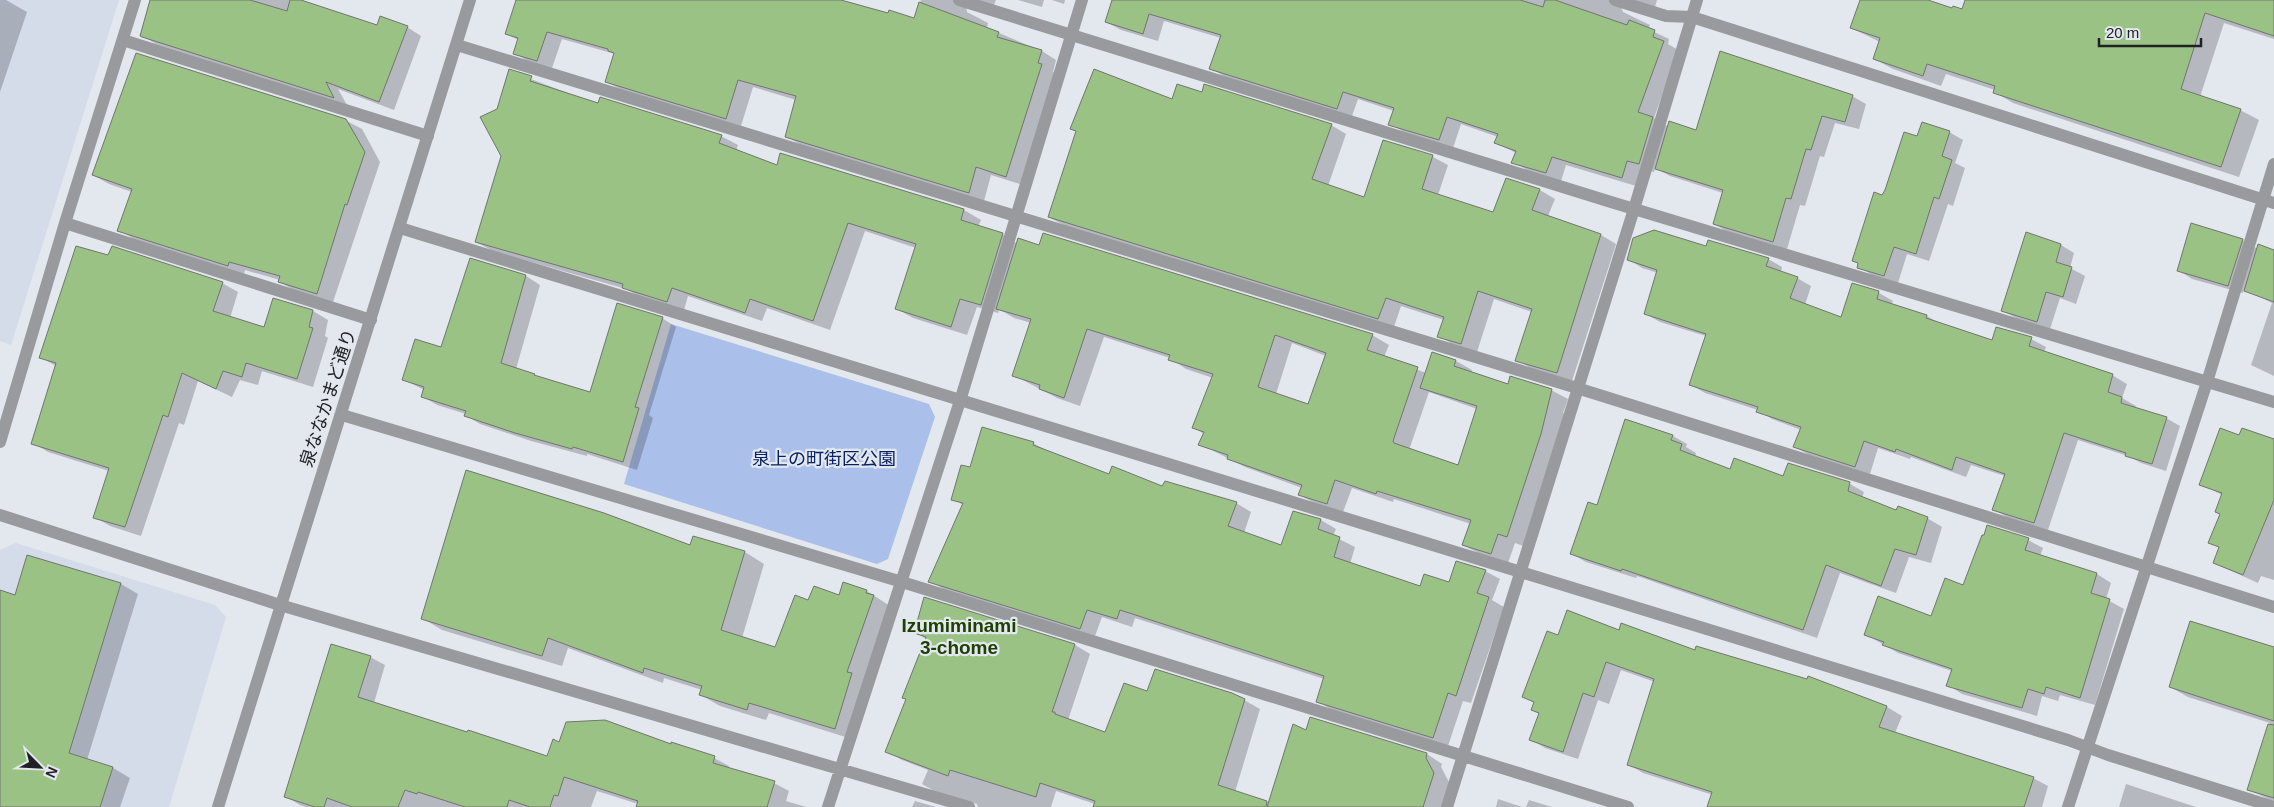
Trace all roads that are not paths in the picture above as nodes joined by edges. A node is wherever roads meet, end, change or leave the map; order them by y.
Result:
1 (135, 0) edge
2 (470, 0) edge
3 (959, 0) edge
4 (1082, 0) edge
5 (1615, 0) edge
6 (1697, 0) edge
7 (1692, 17) junction
8 (1072, 34) junction
9 (122, 40) junction
10 (457, 45) junction
11 (428, 136) junction
12 (2274, 164) edge
13 (2269, 202) edge
14 (1634, 209) junction
15 (1017, 216) junction
16 (65, 223) junction
17 (400, 228) junction
18 (371, 320) junction
19 (2207, 382) junction
20 (1576, 388) junction
21 (960, 401) junction
22 (2274, 402) edge
23 (342, 415) junction
24 (0, 442) edge
25 (0, 515) edge
26 (2145, 567) junction
27 (1521, 572) junction
28 (902, 582) junction
29 (280, 605) junction
30 (2274, 607) edge
31 (2087, 748) junction
32 (1463, 757) junction
33 (840, 770) junction
34 (218, 807) edge
35 (828, 807) edge
36 (969, 807) edge
37 (1447, 807) edge
38 (1628, 807) edge
39 (2068, 807) edge
40 (2274, 807) edge

1 - 9 street
2 - 10 street, 泉ななかまど通り
3 - 8 street
4 - 8 street
5 - 7 street
6 - 7 street
7 - 13 street
7 - 14 street
8 - 14 street
8 - 15 street
9 - 11 street
9 - 16 street
10 - 11 street, 泉ななかまど通り
10 - 15 street
11 - 17 street, 泉ななかまど通り
12 - 13 street
13 - 19 street
14 - 19 street
14 - 20 street
15 - 20 street
15 - 21 street
16 - 18 street
16 - 24 street
17 - 18 street, 泉ななかまど通り
17 - 21 street
18 - 23 street, 泉ななかまど通り
19 - 22 street
19 - 26 street
20 - 26 street
20 - 27 street
21 - 27 street
21 - 28 street
23 - 28 street
23 - 29 street, 泉ななかまど通り
25 - 29 street
26 - 30 street
26 - 31 street
27 - 31 street
27 - 32 street
28 - 32 street
28 - 33 street
29 - 33 street
29 - 34 street, 泉ななかまど通り
31 - 39 street
31 - 40 street
32 - 37 street
32 - 38 street
33 - 35 street
33 - 36 street

